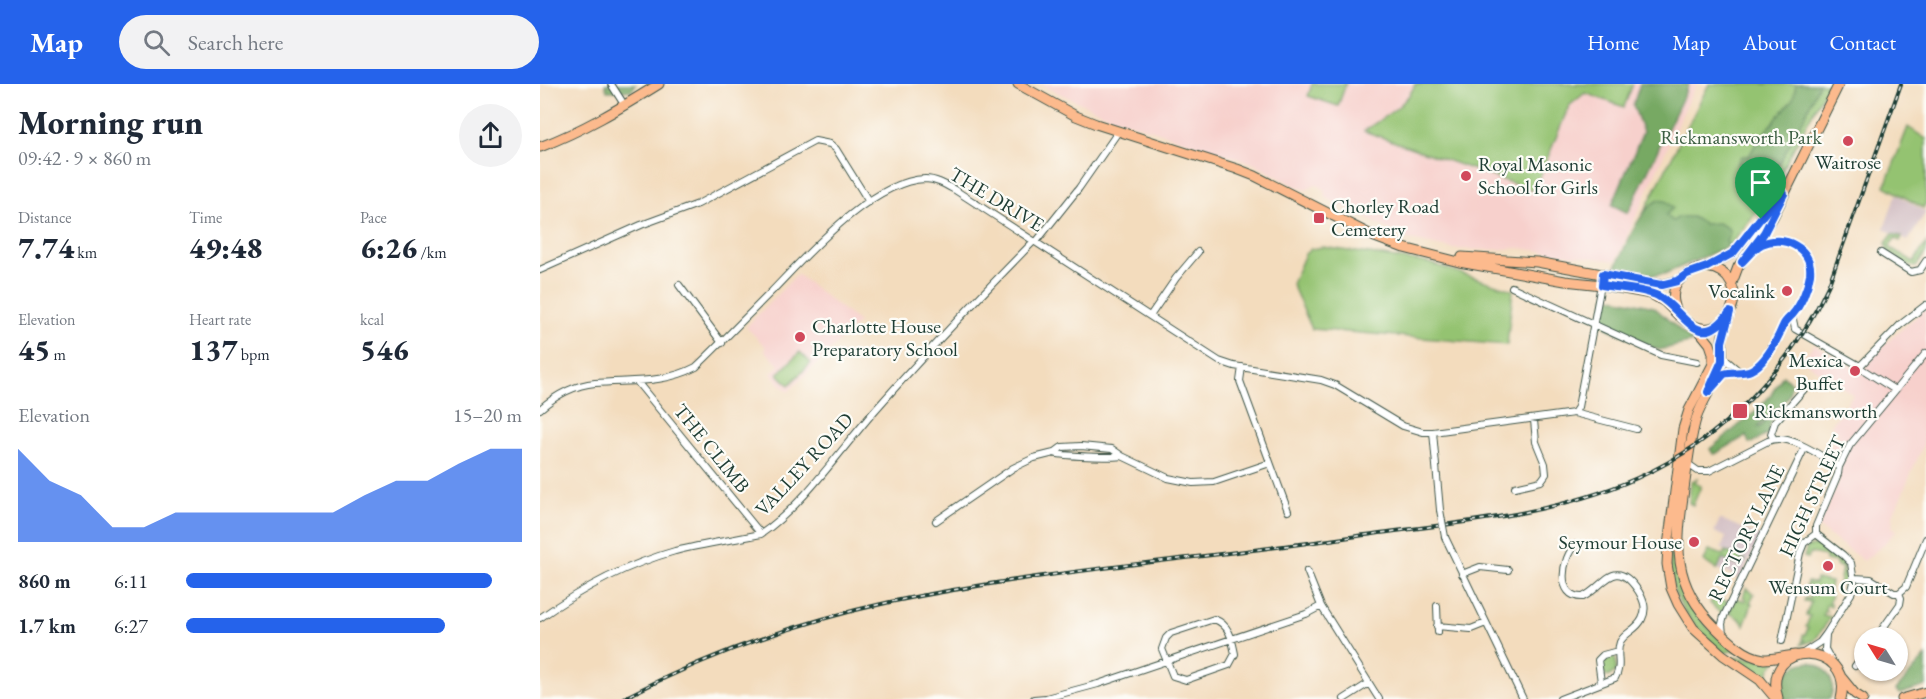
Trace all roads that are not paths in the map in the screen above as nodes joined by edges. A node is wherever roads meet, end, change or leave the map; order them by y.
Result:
1 (611, 84) edge
2 (659, 84) edge
3 (1018, 84) edge
4 (1839, 84) edge
5 (625, 106) junction
6 (1118, 132) junction
7 (540, 147) edge
8 (1784, 194) junction
9 (869, 202) junction
10 (1035, 241) junction
11 (1198, 252) dead end
12 (1881, 253) dead end
13 (1445, 257) junction
14 (1926, 261) edge
15 (1742, 262) junction
16 (1707, 267) junction
17 (540, 270) edge
18 (1603, 274) junction
19 (1677, 281) junction
20 (1732, 283) junction
21 (679, 285) dead end
22 (1602, 285) junction
23 (1512, 287) dead end
24 (1926, 305) edge
25 (1730, 312) junction
26 (1792, 315) junction
27 (1150, 316) junction
28 (1679, 316) junction
29 (1594, 325) junction
30 (1698, 329) junction
31 (722, 343) junction
32 (1926, 353) edge
33 (1723, 355) junction
34 (1697, 362) dead end
35 (1860, 366) junction
36 (1242, 367) junction
37 (1740, 371) junction
38 (638, 382) junction
39 (1806, 387) dead end
40 (1895, 390) junction
41 (1708, 392) junction
42 (540, 409) edge
43 (1574, 413) junction
44 (1534, 420) junction
45 (1636, 429) dead end
46 (1432, 432) junction
47 (1774, 439) junction
48 (1805, 447) junction
49 (1270, 463) junction
50 (1688, 464) junction
51 (1839, 467) junction
52 (1515, 487) dead end
53 (1287, 511) dead end
54 (936, 521) dead end
55 (761, 534) junction
56 (1816, 534) junction
57 (1926, 539) edge
58 (1575, 545) dead end
59 (1508, 570) dead end
60 (1306, 571) dead end
61 (1462, 574) junction
62 (1854, 578) junction
63 (1899, 593) junction
64 (1321, 606) junction
65 (1437, 606) dead end
66 (540, 618) edge
67 (1486, 623) junction
68 (1884, 627) edge
69 (1826, 634) junction
70 (1723, 635) junction
71 (1232, 639) junction
72 (1782, 641) dead end
73 (1618, 651) junction
74 (1799, 654) junction
75 (1166, 661) junction
76 (1834, 667) junction
77 (1840, 676) junction
78 (1601, 682) junction
79 (1368, 683) junction
80 (1926, 692) edge
81 (1034, 699) edge
82 (1344, 699) edge
83 (1379, 699) edge
84 (1523, 699) edge
85 (1560, 699) edge
86 (1777, 699) edge
87 (1841, 699) edge
88 (1863, 699) edge
89 (1902, 699) edge

1 - 5 street
2 - 5 main road
3 - 6 main road
4 - 8 main road
5 - 7 main road
6 - 10 street, VALLEY ROAD
6 - 13 main road
8 - 15 main road
8 - 16 main road
9 - 10 street, THE DRIVE
9 - 17 street
9 - 31 street, THE DRIVE
10 - 27 street, THE DRIVE
10 - 55 street, VALLEY ROAD
11 - 27 street
12 - 14 street
13 - 18 main road
13 - 22 main road
15 - 20 main road
15 - 26 street
16 - 19 main road
16 - 20 main road
18 - 19 main road
18 - 22 street
19 - 28 main road
20 - 25 main road
21 - 31 street
22 - 28 main road
22 - 29 street
23 - 29 street
24 - 35 street
25 - 30 main road
25 - 33 main road
26 - 35 street
26 - 37 street
27 - 36 street, THE DRIVE
28 - 30 main road
29 - 34 street
29 - 43 street
30 - 86 main road
31 - 38 street, THE DRIVE
32 - 40 street, HIGH STREET
33 - 37 street
33 - 41 main road
35 - 40 street
36 - 46 street, THE DRIVE
36 - 49 street
37 - 41 street
38 - 42 street, THE DRIVE
38 - 55 street, THE CLIMB
39 - 47 street
40 - 51 street, HIGH STREET
41 - 50 main road
43 - 44 street, THE DRIVE
43 - 45 street
44 - 46 street, THE DRIVE
44 - 52 street
46 - 61 street, bridge
47 - 48 street
47 - 50 street
48 - 51 street
48 - 70 street, RECTORY LANE
49 - 53 street
49 - 54 street
50 - 70 main road
51 - 56 street, HIGH STREET
55 - 66 street, VALLEY ROAD
56 - 62 street
56 - 72 street, HIGH STREET
57 - 63 street
58 - 73 street
59 - 61 street
60 - 64 street
61 - 67 street
62 - 63 street
62 - 69 street
63 - 68 street
64 - 71 street
64 - 79 street
65 - 67 street
67 - 84 street
69 - 74 street
69 - 76 street
70 - 74 main road
71 - 75 street
71 - 75 street
71 - 75 street
73 - 78 street
73 - 78 street
74 - 76 main road
74 - 86 main road
75 - 81 street
76 - 77 main road
77 - 87 main road
77 - 88 main road
78 - 85 street
79 - 82 street
79 - 83 street
80 - 89 main road

